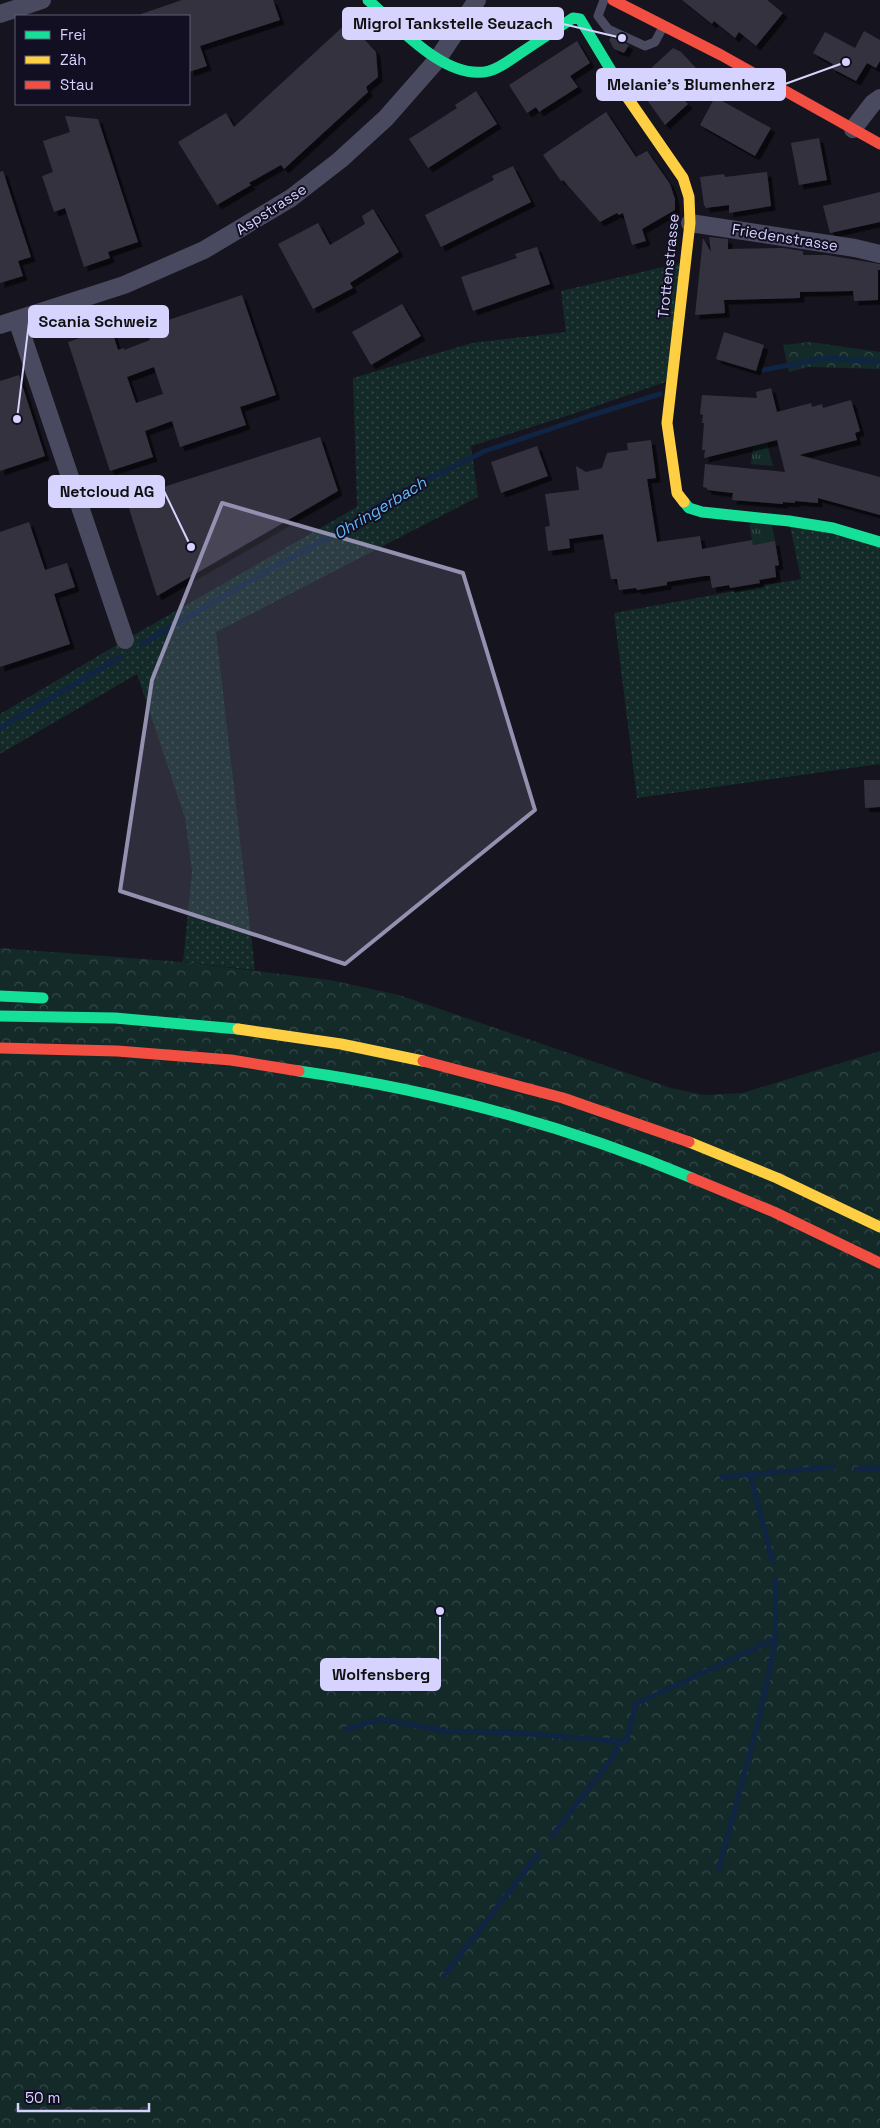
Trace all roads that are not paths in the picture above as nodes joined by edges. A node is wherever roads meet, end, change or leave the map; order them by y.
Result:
1 (42, 0) edge
2 (368, 0) edge
3 (477, 0) edge
4 (604, 0) edge
5 (613, 0) edge
6 (0, 14) edge
7 (663, 26) junction
8 (438, 60) junction
9 (880, 98) edge
10 (853, 129) junction
11 (880, 144) edge
12 (690, 222) junction
13 (880, 254) edge
14 (8, 322) edge
15 (880, 542) edge
16 (125, 640) dead end
17 (0, 996) edge
18 (50, 998) dead end
19 (96, 1006) dead end
20 (0, 1016) edge
21 (170, 1022) junction
22 (0, 1048) edge
23 (880, 1228) edge
24 (880, 1263) edge

1 - 6 street
2 - 8 main road, Trottenstrasse
3 - 8 street, Aspstrasse
4 - 7 lane
5 - 7 main road
7 - 10 main road
8 - 12 main road, Trottenstrasse
8 - 14 street, Aspstrasse
9 - 10 street
10 - 11 main road
12 - 13 street, Friedenstrasse
12 - 15 main road, Trottenstrasse
14 - 16 street
17 - 18 main road
19 - 21 main road
20 - 21 main road
21 - 23 main road
22 - 24 main road

